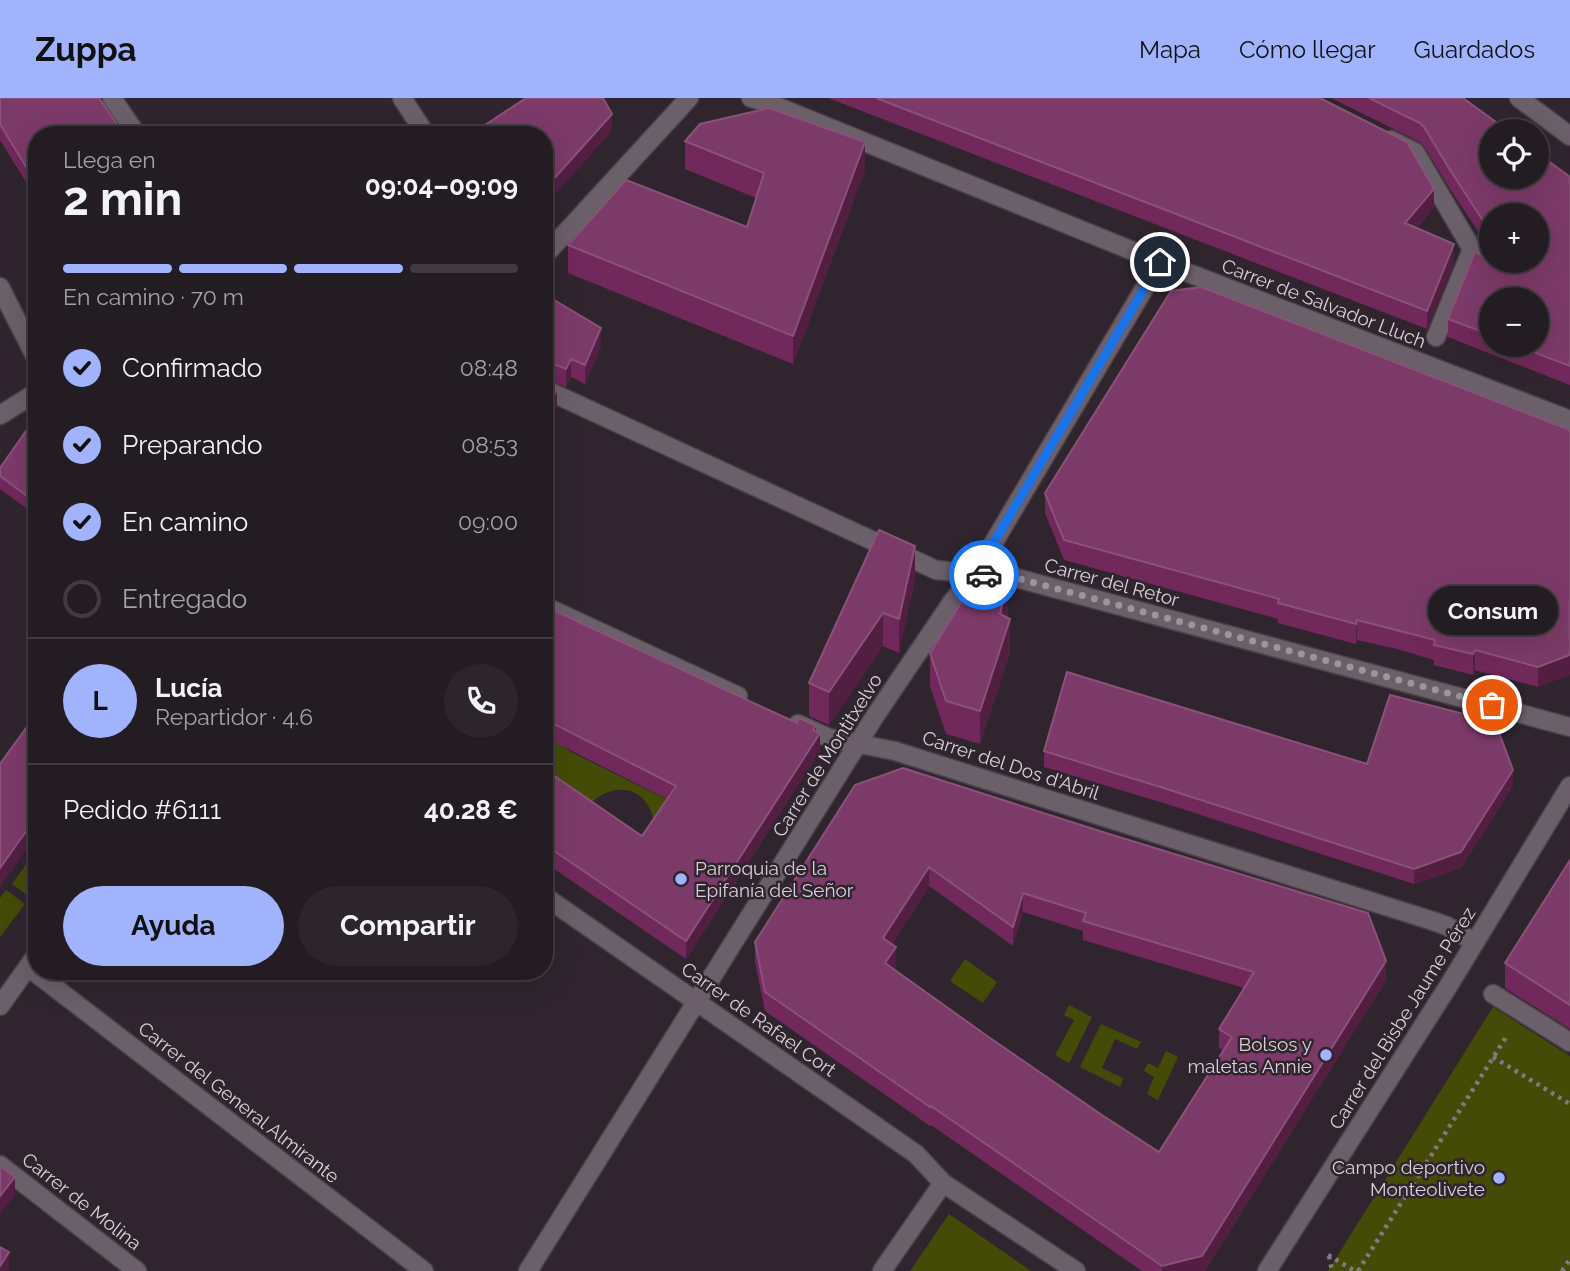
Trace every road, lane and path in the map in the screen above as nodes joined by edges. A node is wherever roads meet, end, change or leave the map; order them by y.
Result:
1 (112, 98) edge
2 (402, 98) edge
3 (688, 98) edge
4 (751, 98) edge
5 (1519, 98) edge
6 (131, 126) edge
7 (420, 126) edge
8 (1379, 134) edge
9 (1570, 136) edge
10 (553, 246) edge
11 (1160, 262) junction
12 (0, 287) edge
13 (1436, 337) dead end
14 (28, 342) edge
15 (553, 393) edge
16 (28, 398) edge
17 (0, 415) edge
18 (1570, 420) edge
19 (975, 574) junction
20 (553, 610) edge
21 (755, 704) edge
22 (780, 715) edge
23 (1570, 727) edge
24 (858, 743) junction
25 (1570, 786) edge
26 (553, 902) edge
27 (1474, 942) junction
28 (28, 966) edge
29 (57, 980) edge
30 (1493, 994) dead end
31 (697, 1002) junction
32 (0, 1006) edge
33 (1522, 1012) junction
34 (1570, 1042) edge
35 (1493, 1057) junction
36 (1570, 1104) edge
37 (0, 1165) edge
38 (943, 1184) junction
39 (1570, 1259) edge
40 (138, 1271) edge
41 (424, 1271) edge
42 (528, 1271) edge
43 (882, 1271) edge
44 (1076, 1271) edge
45 (1267, 1271) edge
46 (1332, 1271) edge
47 (1357, 1271) edge
48 (1562, 1271) edge

1 - 6 street
2 - 7 street
3 - 10 street
4 - 11 street, Carrer de Salvador Lluch
5 - 9 street
8 - 13 street
11 - 18 street, Carrer de Salvador Lluch
11 - 19 street, Carrer de Montitxelvo
12 - 14 street
15 - 19 street, Carrer del Retor
16 - 17 street
19 - 23 street, Carrer del Retor
19 - 24 street, Carrer de Montitxelvo
20 - 21 street
22 - 24 street, Carrer del Dos d'Abril
24 - 27 street, Carrer del Dos d'Abril
24 - 31 street, Carrer de Montitxelvo
25 - 27 street, Carrer del Bisbe Jaume Pérez
26 - 31 street, Carrer de Rafael Cort
27 - 45 street, Carrer del Bisbe Jaume Pérez
28 - 32 street
29 - 41 street, Carrer del General Almirante
30 - 33 street
31 - 38 street, Carrer de Rafael Cort
31 - 42 street, Carrer de Montitxelvo
33 - 34 street
33 - 35 path
35 - 36 path
35 - 47 path
37 - 40 street, Carrer de Molina
38 - 43 street
38 - 44 street, Carrer de Rafael Cort
39 - 48 path
46 - 47 path

